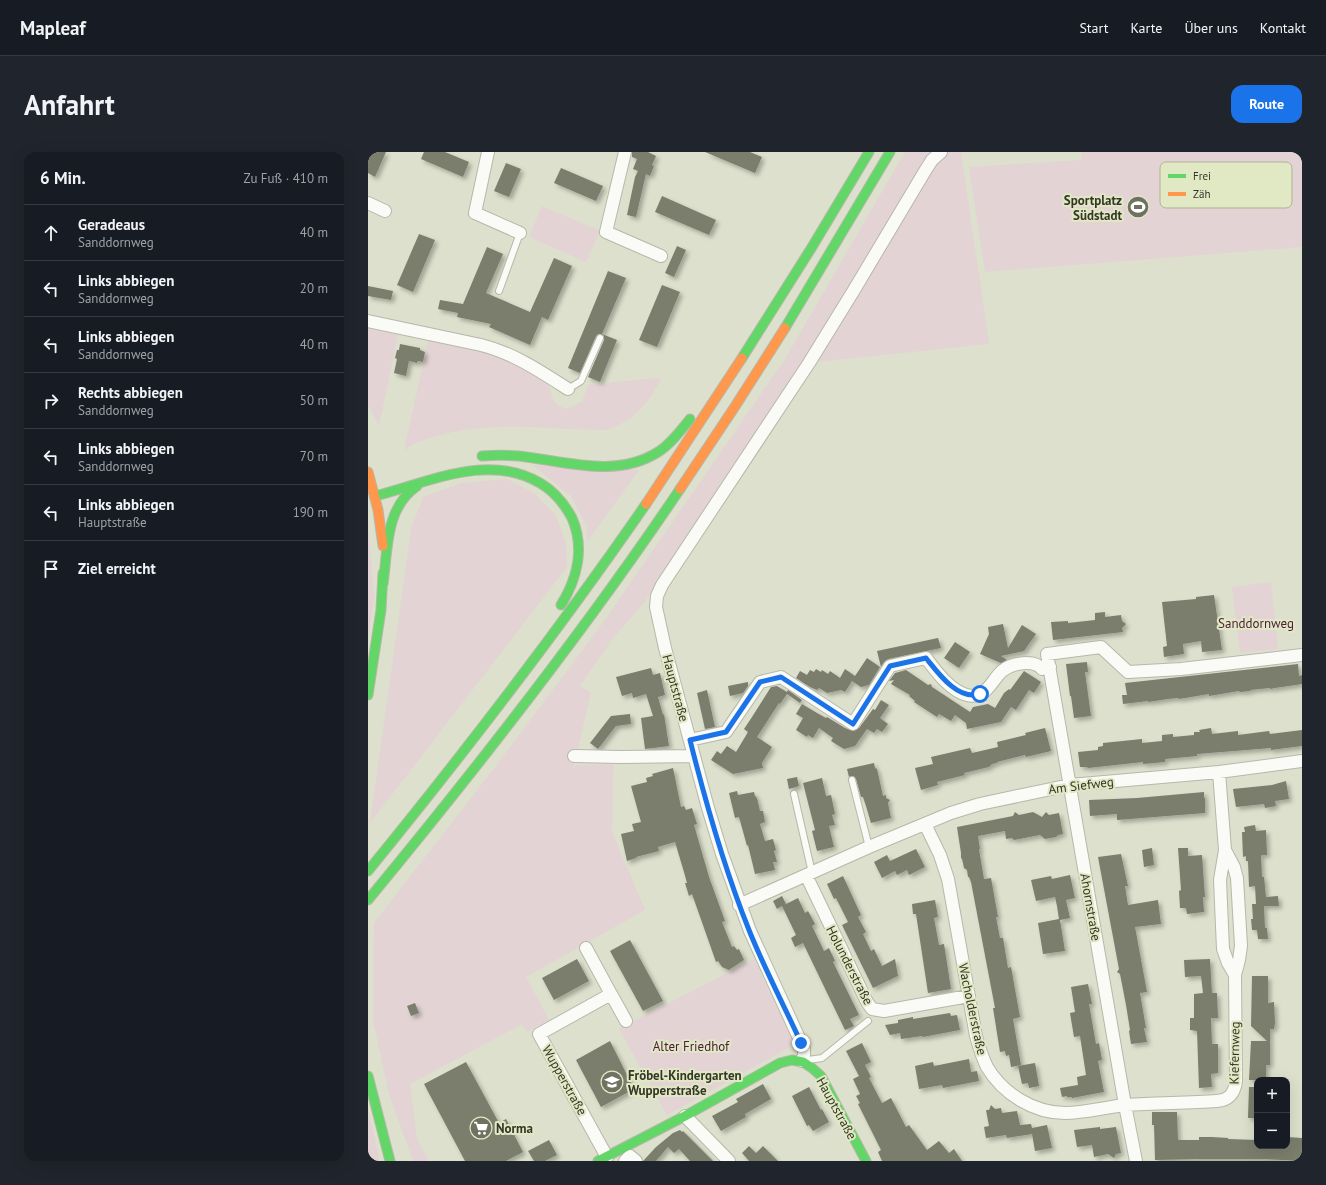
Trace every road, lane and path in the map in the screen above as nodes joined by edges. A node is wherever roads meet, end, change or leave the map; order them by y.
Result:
1 (488, 152) edge
2 (626, 152) edge
3 (869, 152) edge
4 (890, 152) edge
5 (941, 152) edge
6 (368, 203) edge
7 (386, 211) dead end
8 (520, 233) joint
9 (661, 256) dead end
10 (499, 291) dead end
11 (368, 321) edge
12 (600, 338) dead end
13 (755, 338) junction
14 (729, 361) dead end
15 (568, 390) joint
16 (695, 411) dead end
17 (475, 457) dead end
18 (368, 472) edge
19 (382, 479) dead end
20 (371, 482) junction
21 (421, 483) junction
22 (375, 496) junction
23 (383, 584) junction
24 (556, 612) dead end
25 (1302, 655) edge
26 (1050, 667) junction
27 (499, 690) dead end
28 (368, 695) edge
29 (480, 731) junction
30 (690, 740) junction
31 (574, 756) dead end
32 (694, 756) junction
33 (1302, 760) edge
34 (1219, 772) junction
35 (852, 780) dead end
36 (1070, 785) junction
37 (794, 794) dead end
38 (925, 824) junction
39 (869, 847) junction
40 (1225, 850) junction
41 (368, 871) edge
42 (809, 874) junction
43 (368, 900) edge
44 (739, 905) junction
45 (586, 948) dead end
46 (1235, 975) junction
47 (611, 994) junction
48 (969, 996) junction
49 (626, 1021) dead end
50 (868, 1021) dead end
51 (802, 1061) junction
52 (368, 1076) edge
53 (1126, 1105) junction
54 (685, 1116) junction
55 (602, 1159) edge
56 (390, 1161) edge
57 (729, 1161) edge
58 (866, 1161) edge
59 (1136, 1161) edge

1 - 8 street
2 - 9 street
3 - 13 main road
4 - 43 main road
5 - 30 street, Hauptstraße
6 - 7 street
8 - 10 lane
11 - 15 street
12 - 15 lane
13 - 14 main road
13 - 29 main road
16 - 17 main road
18 - 20 main road
19 - 20 main road
20 - 22 main road
21 - 22 main road
21 - 23 main road
21 - 24 main road
22 - 23 main road
23 - 28 main road
25 - 26 street, Ahornstraße
26 - 30 street
26 - 36 street, Ahornstraße
27 - 29 main road
29 - 41 main road
30 - 32 street, Hauptstraße
31 - 32 street
32 - 44 street, Hauptstraße
33 - 34 street, Am Siefweg
34 - 36 street, Am Siefweg
34 - 40 street, Kiefernweg
35 - 39 lane
36 - 38 street, Am Siefweg
36 - 53 street, Ahornstraße
37 - 42 lane
38 - 39 street, Am Siefweg
38 - 48 street, Wacholderstraße
39 - 42 street, Am Siefweg
40 - 46 street, Kiefernweg
40 - 46 street, Kiefernweg
42 - 44 street, Am Siefweg
42 - 48 street, Holunderstraße
44 - 51 street, Hauptstraße
45 - 47 street
46 - 53 street, Kiefernweg
47 - 49 street
47 - 55 street, Wupperstraße
48 - 53 street, Wacholderstraße
50 - 51 lane
51 - 54 main road, Wupperstraße
51 - 58 main road, Hauptstraße
52 - 56 main road
53 - 59 street, Ahornstraße
54 - 55 main road, Wupperstraße
54 - 57 street

